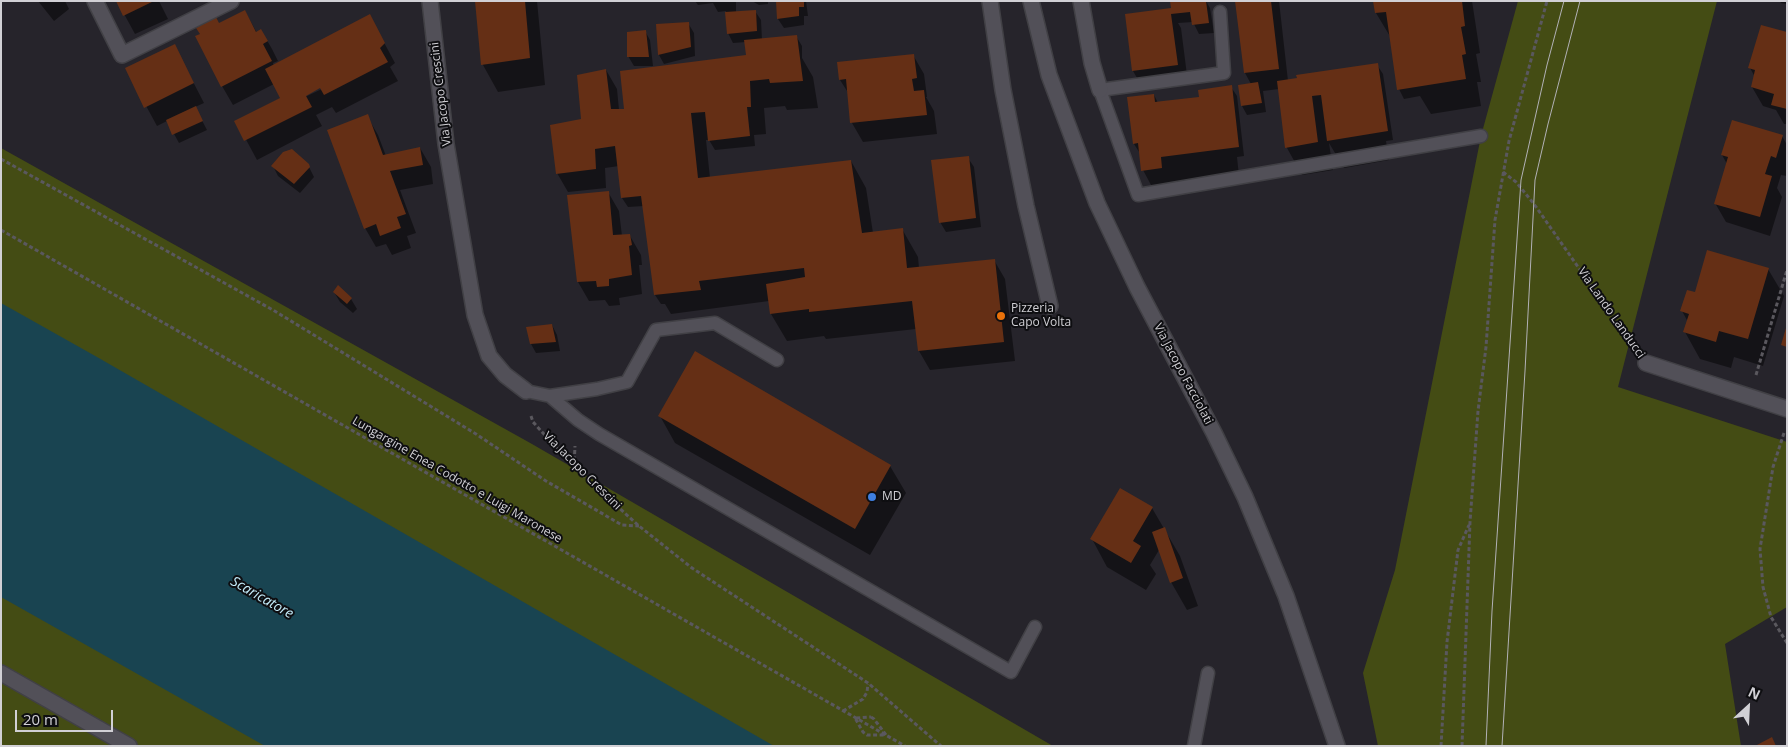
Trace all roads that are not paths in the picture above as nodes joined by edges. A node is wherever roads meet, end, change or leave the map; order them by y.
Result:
1 (95, 1) edge
2 (232, 1) edge
3 (430, 1) edge
4 (990, 1) edge
5 (1031, 1) edge
6 (1081, 1) edge
7 (1220, 12) dead end
8 (1100, 90) junction
9 (1481, 136) dead end
10 (1050, 306) dead end
11 (777, 360) dead end
12 (1646, 362) road end
13 (526, 391) joint
14 (550, 396) junction
15 (1787, 409) edge
16 (1035, 627) dead end
17 (1, 673) edge
18 (1208, 673) dead end
19 (129, 746) edge
20 (1194, 746) edge
21 (1337, 746) edge

1 - 2 street
3 - 13 street, Via Jacopo Crescini
4 - 10 street
5 - 21 street, Via Jacopo Facciolati
6 - 8 street
7 - 8 lane
8 - 9 lane
11 - 14 lane
12 - 15 street, Via Lando Landucci
13 - 14 lane
14 - 16 lane
17 - 19 street
18 - 20 lane

